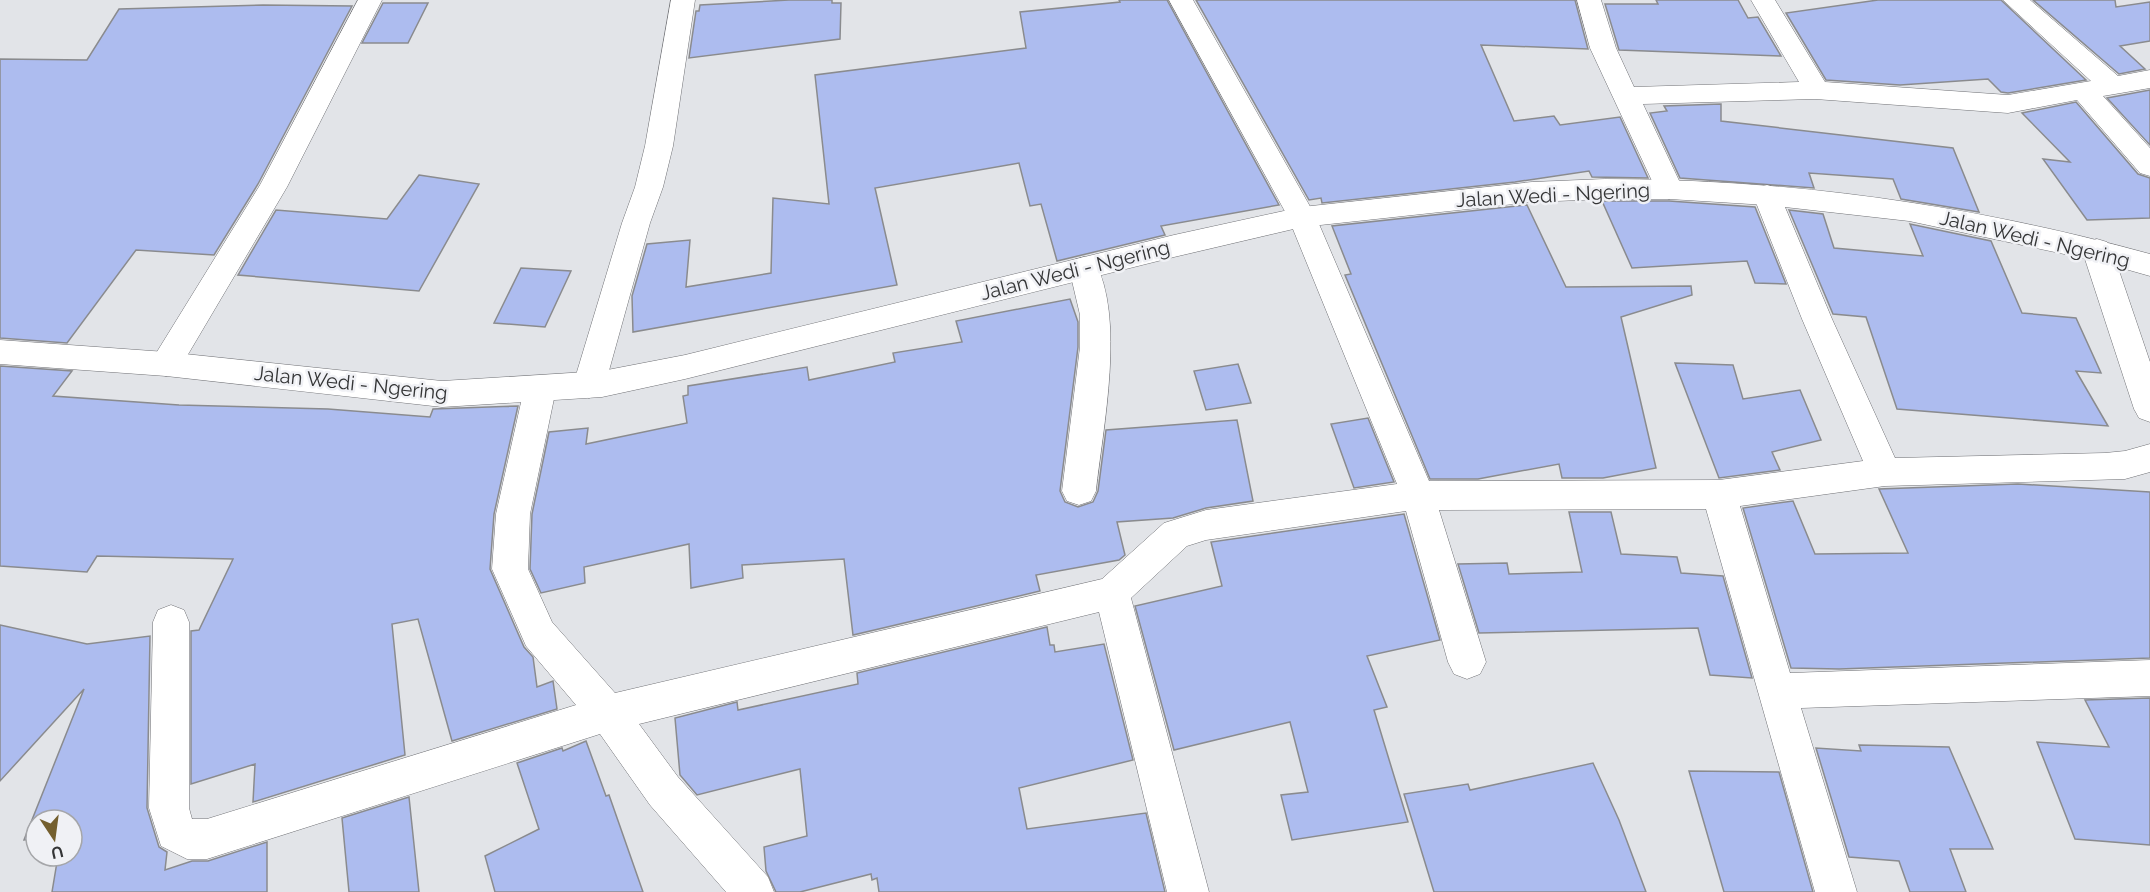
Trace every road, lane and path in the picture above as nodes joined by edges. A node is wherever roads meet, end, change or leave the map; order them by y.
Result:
1 (370, 0) edge
2 (684, 0) edge
3 (1181, 0) edge
4 (1589, 0) edge
5 (1763, 0) edge
6 (2015, 0) edge
7 (2150, 79) edge
8 (2113, 86) junction
9 (1815, 90) junction
10 (2083, 90) junction
11 (1625, 96) junction
12 (2150, 166) edge
13 (1669, 189) junction
14 (1767, 195) junction
15 (1302, 217) junction
16 (2097, 250) junction
17 (2150, 266) edge
18 (1084, 268) junction
19 (0, 352) edge
20 (166, 364) junction
21 (589, 385) junction
22 (540, 389) junction
23 (2150, 409) edge
24 (2150, 458) edge
25 (1885, 472) junction
26 (1079, 491) dead end
27 (1719, 494) junction
28 (1418, 495) junction
29 (1112, 593) junction
30 (171, 622) dead end
31 (1467, 662) dead end
32 (2150, 678) edge
33 (1776, 691) junction
34 (608, 713) junction
35 (753, 892) edge
36 (1188, 892) edge
37 (1836, 892) edge

1 - 20 street
2 - 21 street
3 - 15 street
4 - 11 street
5 - 9 street
6 - 8 street
7 - 8 street
8 - 10 street
9 - 10 street
9 - 11 street
10 - 12 street
11 - 13 street
13 - 14 street, Jalan Wedi - Ngering
13 - 15 street, Jalan Wedi - Ngering
14 - 16 street, Jalan Wedi - Ngering
14 - 25 street
15 - 18 street, Jalan Wedi - Ngering
15 - 28 street
16 - 17 street, Jalan Wedi - Ngering
16 - 23 street
18 - 21 street, Jalan Wedi - Ngering
18 - 26 street
19 - 20 street, Jalan Wedi - Ngering
20 - 22 street, Jalan Wedi - Ngering
21 - 22 street, Jalan Wedi - Ngering
22 - 34 street
24 - 25 street
25 - 27 street
27 - 28 street
27 - 33 street
28 - 29 street
28 - 31 street
29 - 34 street
29 - 36 street
30 - 34 street
32 - 33 street
33 - 37 street
34 - 35 street

